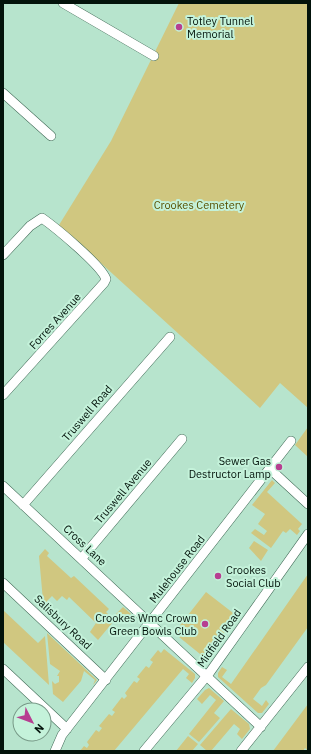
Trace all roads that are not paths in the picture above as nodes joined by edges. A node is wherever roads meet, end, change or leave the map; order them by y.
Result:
1 (63, 3) edge
2 (154, 56) dead end
3 (3, 93) edge
4 (51, 136) dead end
5 (3, 255) edge
6 (170, 337) dead end
7 (3, 395) edge
8 (182, 439) dead end
9 (291, 441) dead end
10 (270, 469) junction
11 (3, 486) edge
12 (308, 504) edge
13 (23, 505) junction
14 (308, 534) edge
15 (82, 558) junction
16 (3, 583) edge
17 (150, 623) junction
18 (308, 667) edge
19 (3, 670) edge
20 (207, 676) junction
21 (106, 680) junction
22 (261, 727) junction
23 (67, 729) junction
24 (55, 751) edge
25 (144, 751) edge
26 (241, 751) edge

1 - 2 street
3 - 4 street
5 - 7 street, Forres Avenue
6 - 13 street, Truswell Road
8 - 15 street, Truswell Avenue
9 - 10 street, Mulehouse Road
10 - 12 street
10 - 17 street, Mulehouse Road
11 - 13 street, Cross Lane
13 - 15 street, Cross Lane
14 - 20 street, Midfield Road
15 - 17 street, Cross Lane
16 - 21 street, Salisbury Road
17 - 20 street, Cross Lane
17 - 21 street, Mulehouse Road
18 - 22 street
19 - 23 street
20 - 22 street, Cross Lane
20 - 25 street, Midfield Road
21 - 23 street, Mulehouse Road
22 - 26 street
23 - 24 street, Mulehouse Road

